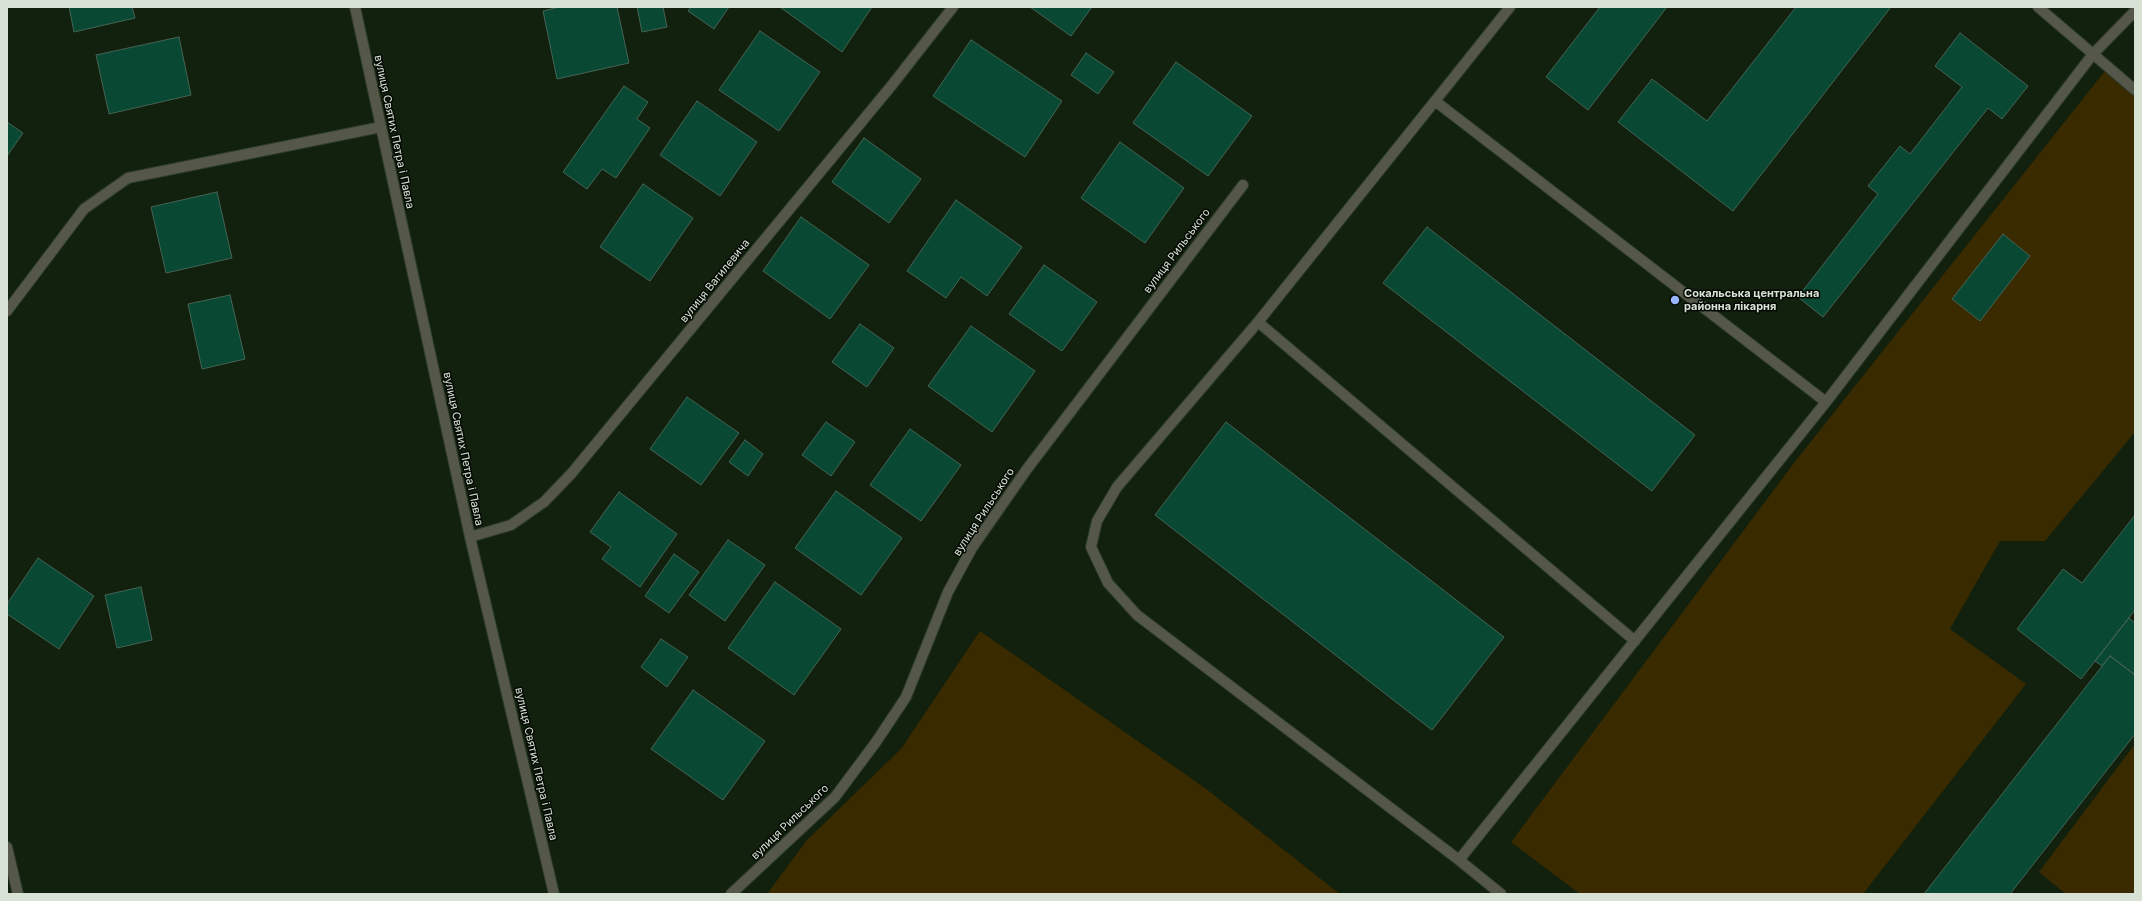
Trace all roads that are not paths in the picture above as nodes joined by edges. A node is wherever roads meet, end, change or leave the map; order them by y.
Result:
1 (355, 7) edge
2 (953, 7) edge
3 (1510, 7) edge
4 (2038, 7) edge
5 (2135, 11) edge
6 (2093, 54) junction
7 (2135, 90) edge
8 (1435, 101) junction
9 (380, 127) junction
10 (1243, 185) dead end
11 (7, 311) edge
12 (1258, 322) junction
13 (1826, 402) junction
14 (470, 537) junction
15 (1635, 640) junction
16 (7, 847) edge
17 (1459, 860) junction
18 (18, 894) edge
19 (554, 894) edge
20 (731, 894) edge
21 (1501, 894) edge

1 - 9 street, вулиця Святих Петра і Павла
2 - 14 street, вулиця Вагилевича
3 - 8 street
4 - 6 street
5 - 6 street
6 - 7 street
6 - 13 street
8 - 12 street
8 - 13 street
9 - 11 street
9 - 14 street, вулиця Святих Петра і Павла
10 - 20 street, вулиця Рильського
12 - 15 street
12 - 17 street
13 - 15 street
14 - 19 street, вулиця Святих Петра і Павла
15 - 17 street
16 - 18 street
17 - 21 street

